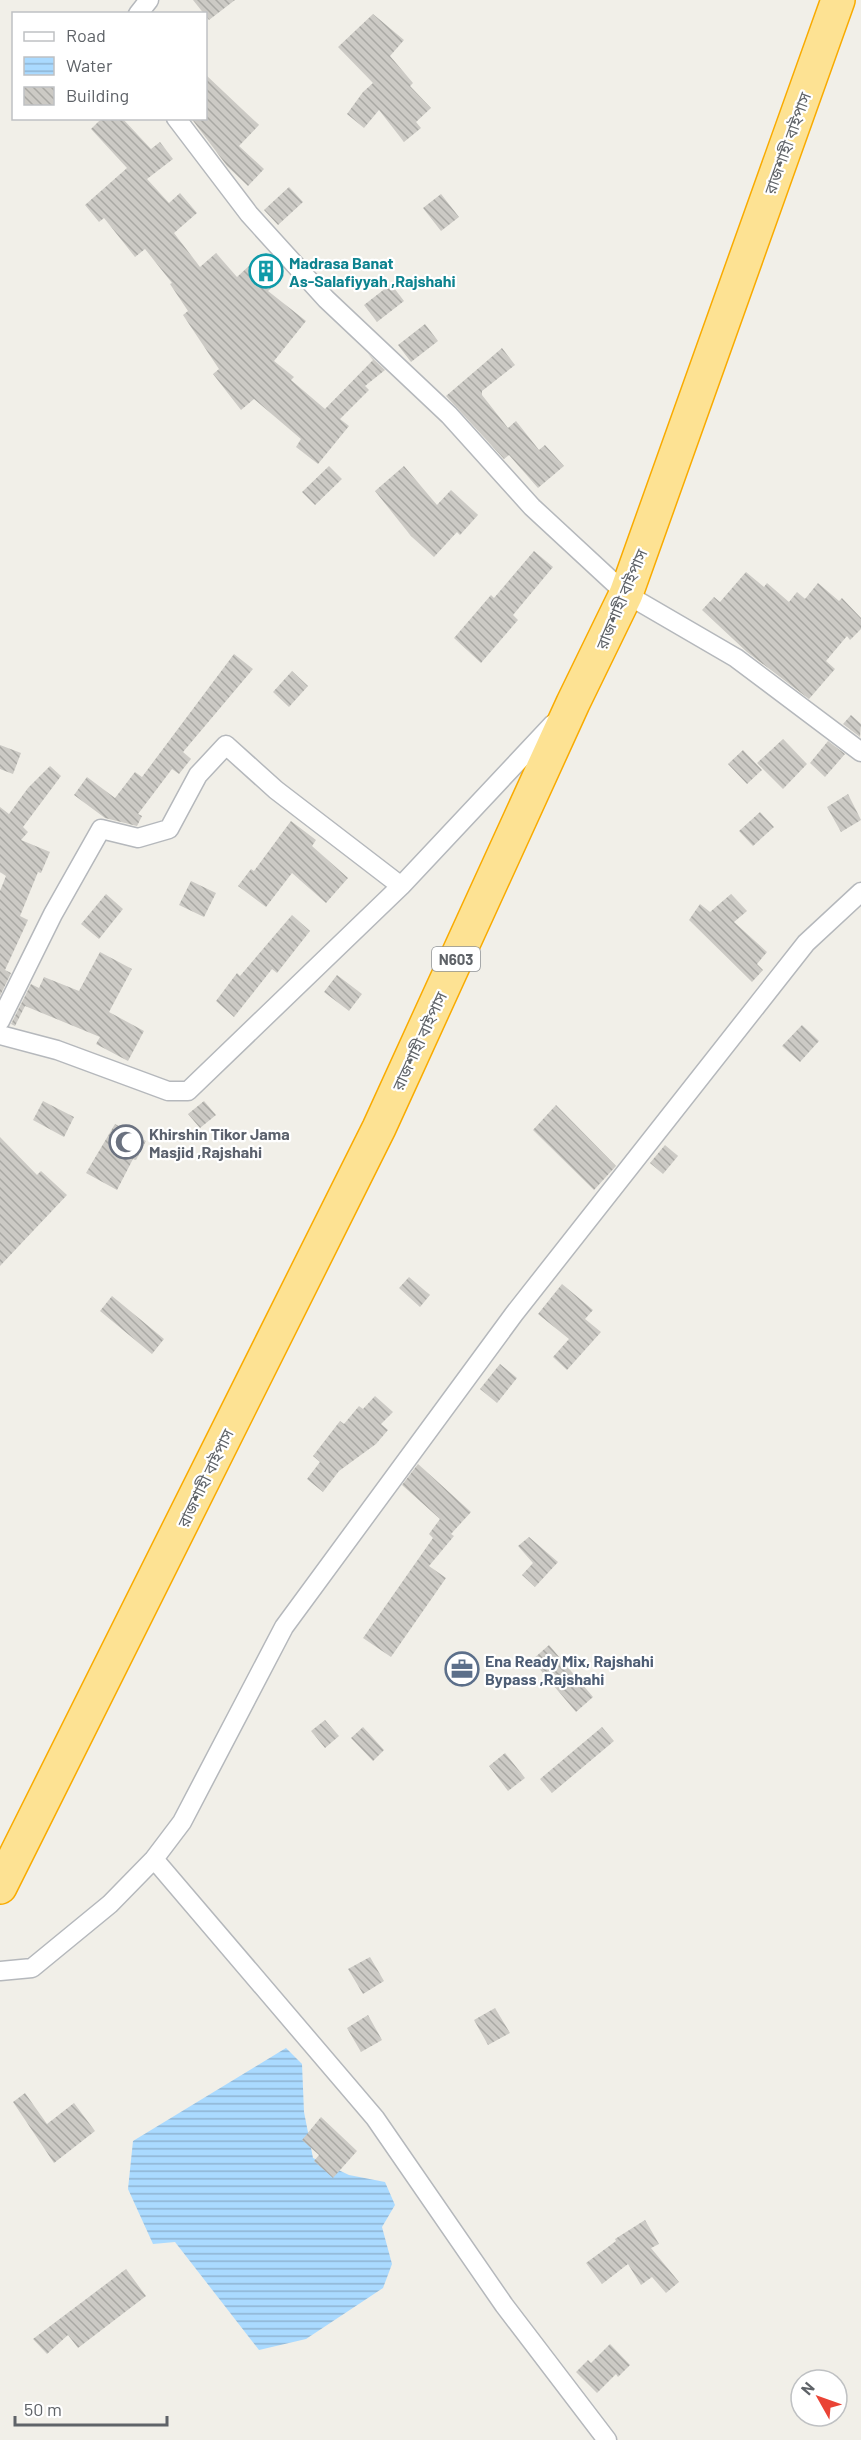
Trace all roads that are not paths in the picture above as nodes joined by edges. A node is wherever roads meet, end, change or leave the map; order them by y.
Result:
1 (149, 0) edge
2 (837, 0) edge
3 (140, 12) edge
4 (178, 120) edge
5 (626, 594) junction
6 (573, 703) junction
7 (861, 752) edge
8 (401, 886) junction
9 (861, 892) edge
10 (0, 1021) edge
11 (0, 1035) edge
12 (154, 1859) junction
13 (0, 1887) edge
14 (0, 1971) edge
15 (607, 2440) edge

1 - 3 street
2 - 5 highway, রাজশাহী বাইপাস / N603
4 - 5 street
5 - 6 highway, রাজশাহী বাইপাস / N603
5 - 7 street
6 - 8 street
6 - 13 highway, রাজশাহী বাইপাস / N603
8 - 10 street
8 - 11 street
9 - 12 street
12 - 14 street
12 - 15 street

